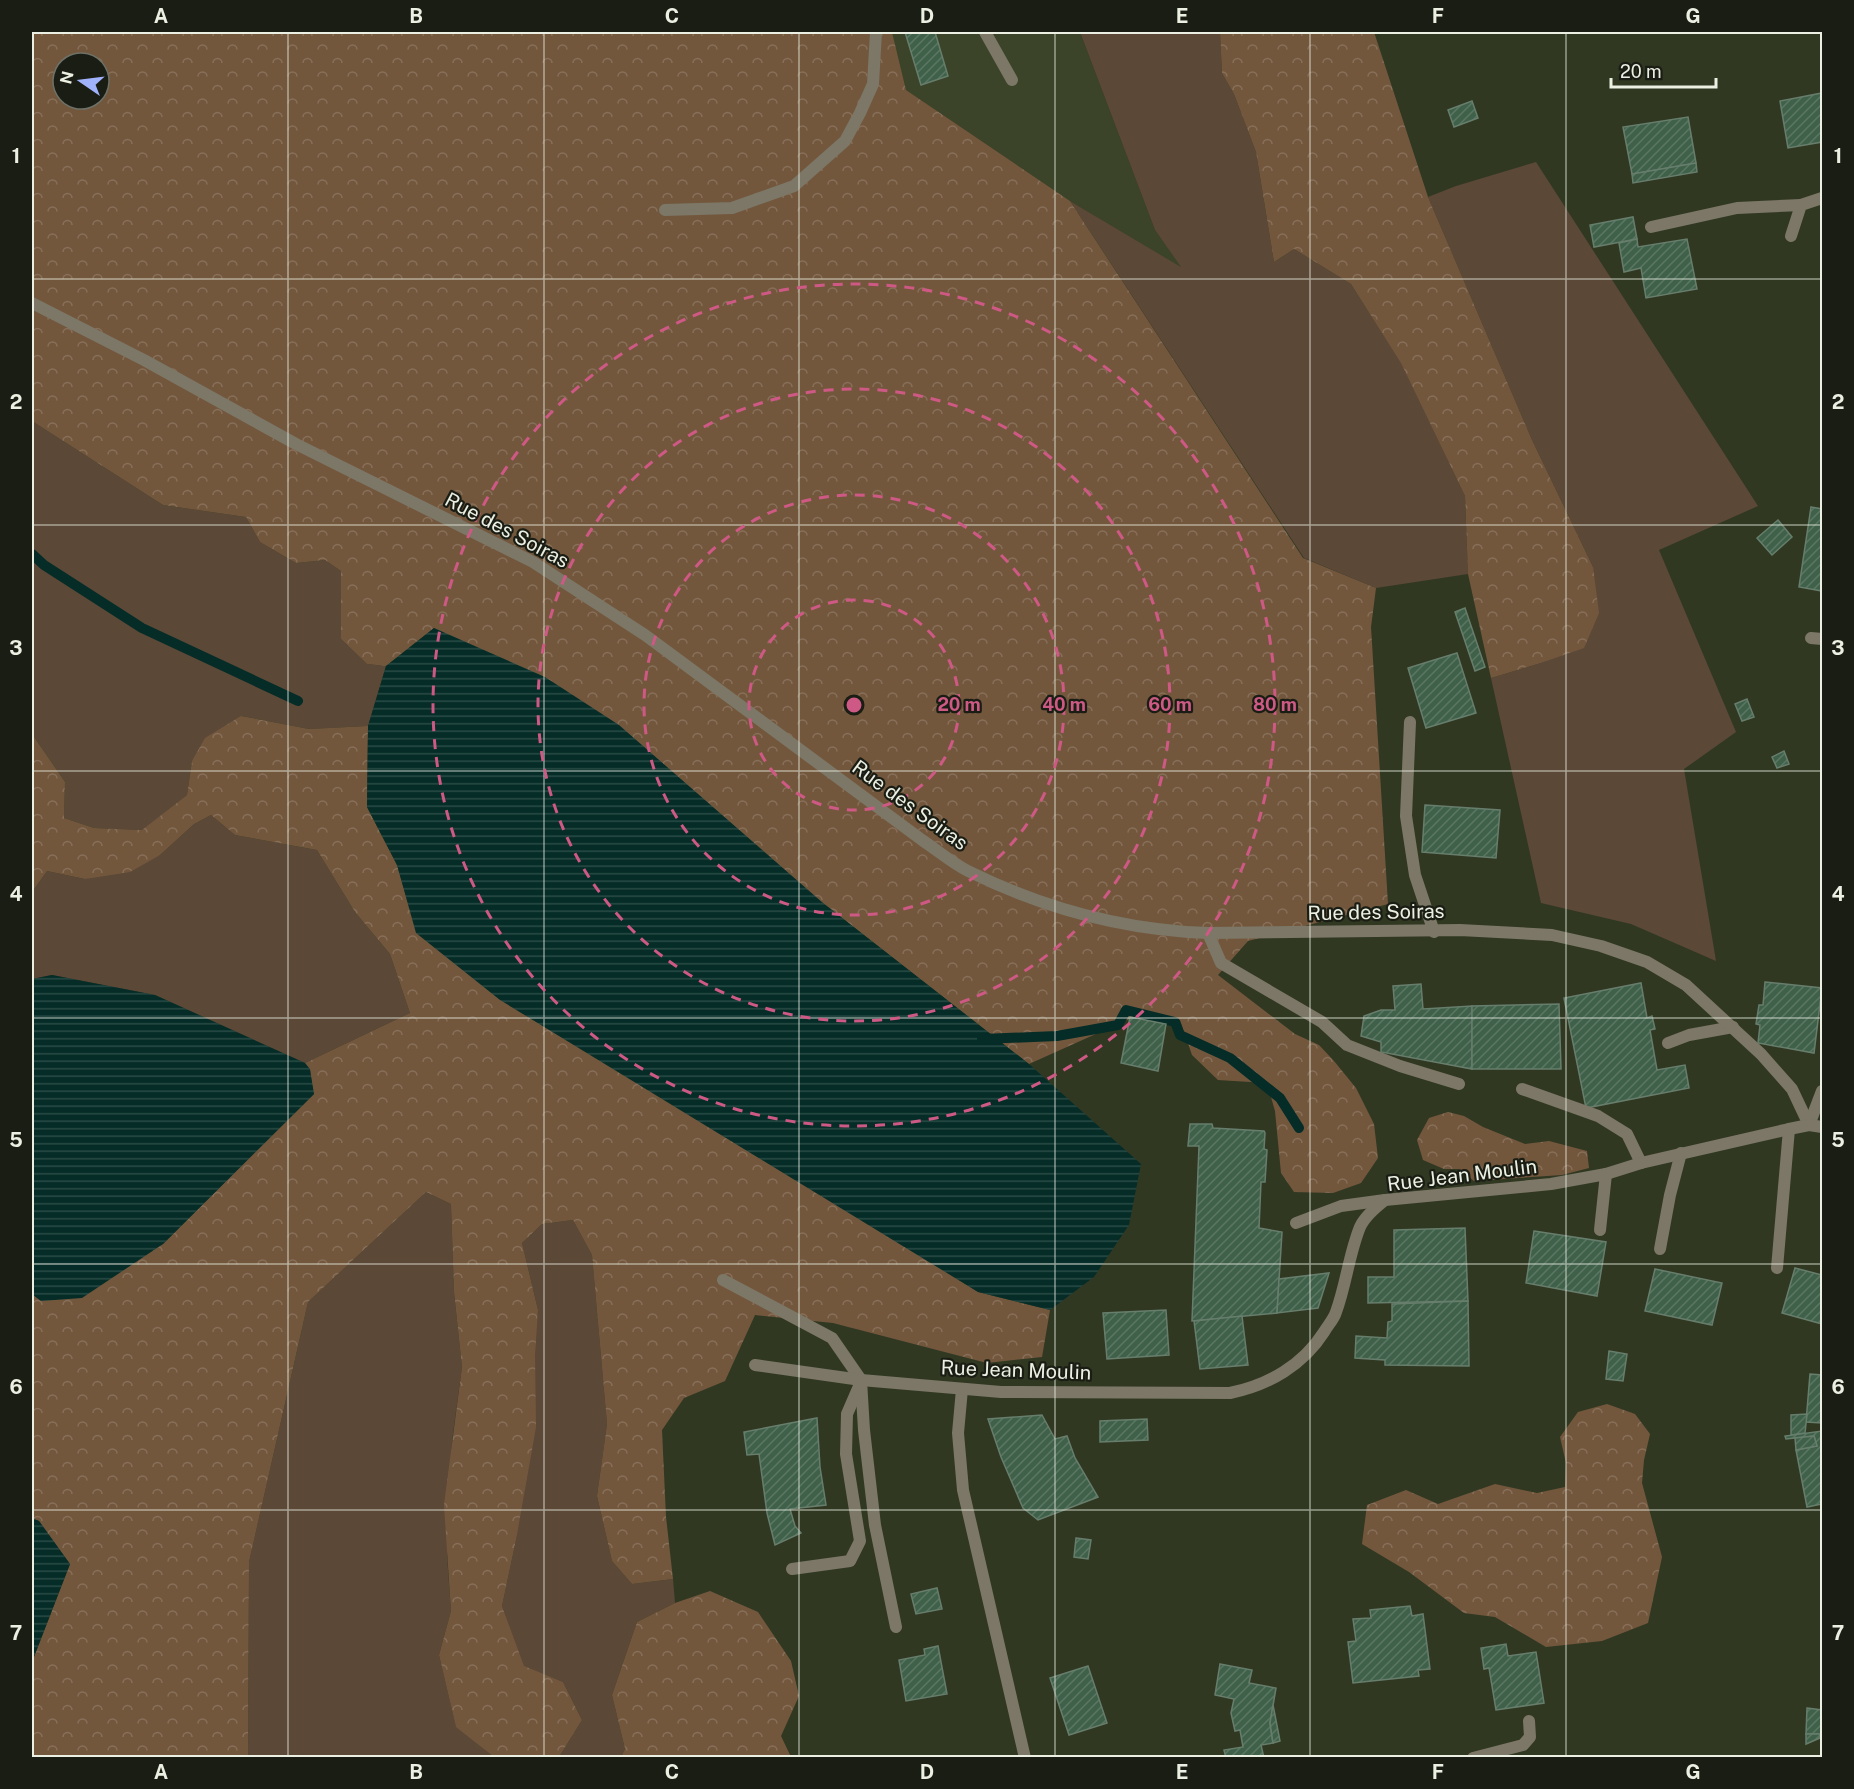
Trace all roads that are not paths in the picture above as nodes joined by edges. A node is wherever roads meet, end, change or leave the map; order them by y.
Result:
1 (876, 32) edge
2 (986, 32) edge
3 (1012, 80) dead end
4 (1822, 198) edge
5 (1801, 204) junction
6 (665, 210) dead end
7 (1651, 226) dead end
8 (1791, 236) dead end
9 (32, 303) edge
10 (1410, 722) dead end
11 (1434, 932) junction
12 (1208, 933) junction
13 (1733, 1027) junction
14 (1668, 1043) dead end
15 (1458, 1084) dead end
16 (1522, 1089) dead end
17 (1822, 1091) edge
18 (1822, 1115) edge
19 (1809, 1125) junction
20 (1822, 1126) edge
21 (1789, 1129) junction
22 (1681, 1153) junction
23 (1641, 1163) junction
24 (1605, 1174) junction
25 (1385, 1200) junction
26 (1296, 1222) dead end
27 (1600, 1230) dead end
28 (1660, 1249) dead end
29 (1777, 1268) dead end
30 (723, 1280) dead end
31 (755, 1365) dead end
32 (861, 1380) junction
33 (963, 1389) junction
34 (792, 1569) dead end
35 (896, 1627) dead end
36 (1529, 1721) dead end
37 (1025, 1758) edge
38 (1473, 1758) edge

1 - 6 street
2 - 3 street
4 - 5 street
5 - 7 street
5 - 8 street
9 - 12 street, Rue des Soiras
10 - 11 street
11 - 12 street, Rue des Soiras
11 - 13 street, Rue des Soiras
12 - 15 street
13 - 14 street
13 - 19 street, Rue des Soiras
16 - 23 street
17 - 19 street
18 - 19 street, Rue Jean Moulin
19 - 20 street, Rue Jean Moulin
19 - 21 street, Rue Jean Moulin
21 - 22 street, Rue Jean Moulin
21 - 29 street
22 - 23 street, Rue Jean Moulin
22 - 28 street
23 - 24 street, Rue Jean Moulin
24 - 25 street, Rue Jean Moulin
24 - 27 street
25 - 26 street
25 - 33 street, Rue Jean Moulin
30 - 32 street
31 - 32 street, Rue Jean Moulin
32 - 33 street, Rue Jean Moulin
32 - 34 street
32 - 35 street
33 - 37 street
36 - 38 street

